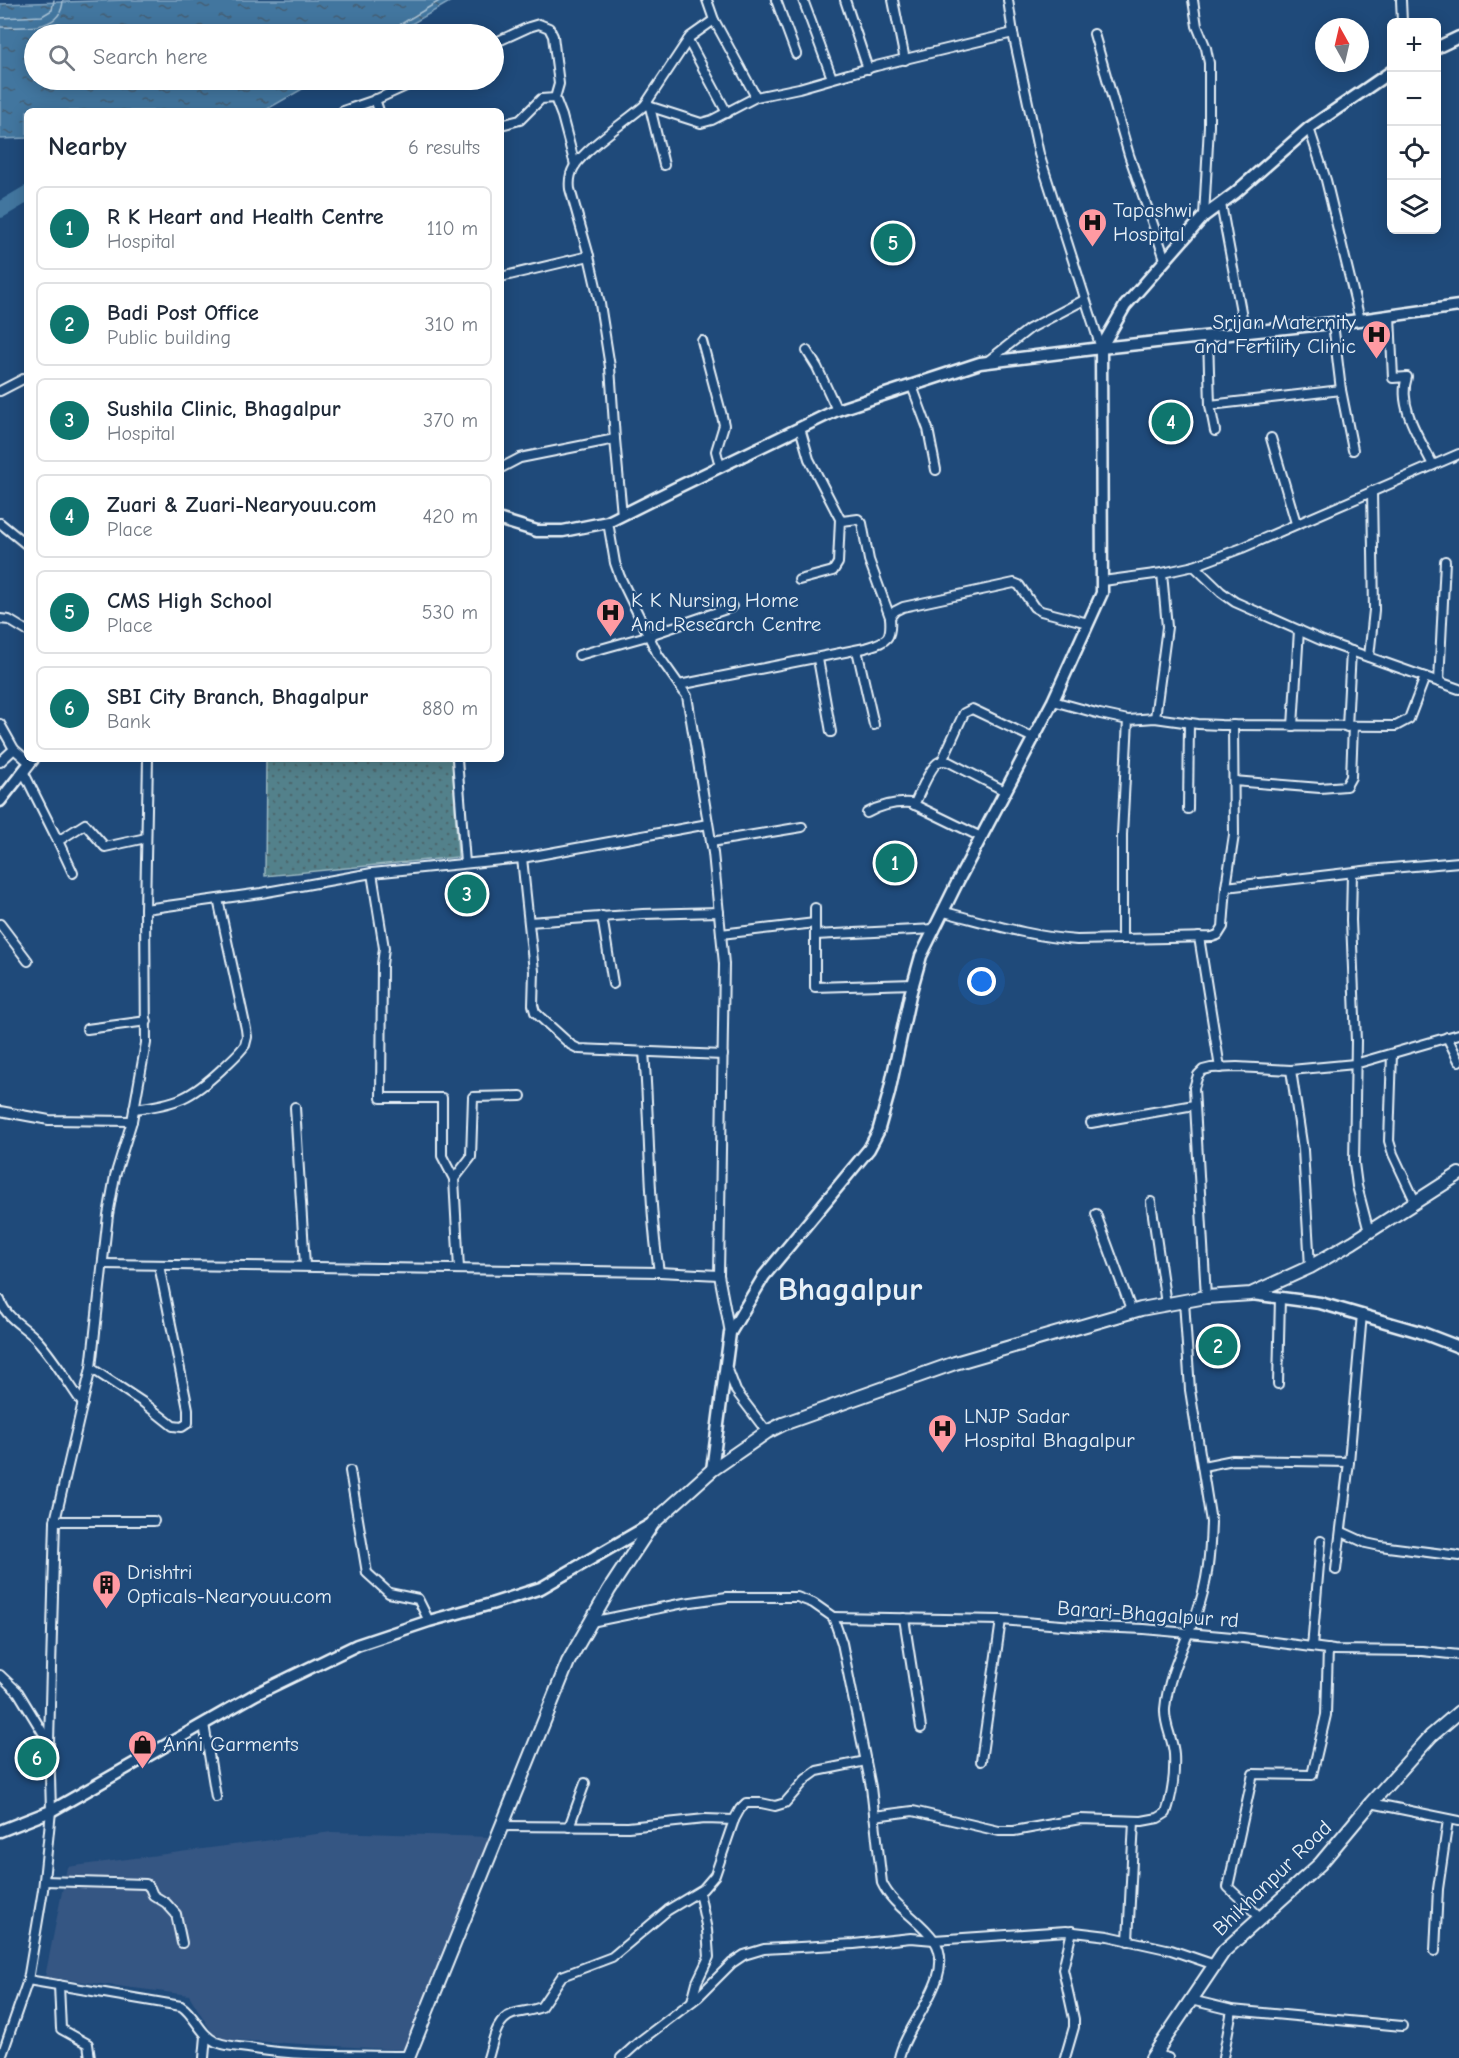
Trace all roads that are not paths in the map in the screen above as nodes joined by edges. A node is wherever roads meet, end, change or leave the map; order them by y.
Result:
1 (707, 0) edge
2 (776, 0) edge
3 (803, 0) edge
4 (844, 0) edge
5 (893, 0) edge
6 (1008, 0) edge
7 (1193, 0) edge
8 (1401, 0) edge
9 (1402, 18) edge
10 (714, 20) junction
11 (1013, 33) junction
12 (1094, 34) dead end
13 (1459, 37) edge
14 (504, 39) edge
15 (688, 40) junction
16 (1441, 46) edge
17 (796, 54) dead end
18 (906, 60) junction
19 (868, 69) junction
20 (1391, 72) edge
21 (832, 78) junction
22 (396, 90) edge
23 (756, 97) junction
24 (555, 98) junction
25 (375, 99) junction
26 (647, 106) junction
27 (351, 108) edge
28 (378, 108) edge
29 (727, 113) junction
30 (504, 124) edge
31 (1309, 128) junction
32 (575, 165) junction
33 (664, 165) dead end
34 (1221, 204) junction
35 (1204, 216) junction
36 (590, 256) junction
37 (1165, 259) junction
38 (504, 276) edge
39 (1084, 300) junction
40 (1459, 306) edge
41 (1390, 316) junction
42 (1360, 320) junction
43 (1333, 323) junction
44 (1245, 333) junction
45 (1208, 337) junction
46 (702, 342) dead end
47 (1101, 348) junction
48 (807, 351) dead end
49 (988, 361) junction
50 (24, 378) edge
51 (912, 386) junction
52 (1341, 390) junction
53 (0, 391) edge
54 (1210, 405) junction
55 (837, 410) junction
56 (800, 428) junction
57 (1215, 431) dead end
58 (1271, 438) dead end
59 (615, 439) junction
60 (1353, 450) dead end
61 (1459, 454) edge
62 (1433, 465) junction
63 (504, 466) edge
64 (720, 466) junction
65 (936, 470) dead end
66 (1372, 491) junction
67 (622, 515) junction
68 (840, 519) junction
69 (504, 521) edge
70 (608, 522) junction
71 (0, 523) edge
72 (1296, 523) junction
73 (24, 543) edge
74 (1445, 561) dead end
75 (1194, 566) junction
76 (1162, 573) junction
77 (799, 580) dead end
78 (1103, 581) junction
79 (732, 607) dead end
80 (890, 617) junction
81 (0, 619) edge
82 (1088, 623) junction
83 (24, 629) edge
84 (1299, 630) junction
85 (647, 636) junction
86 (857, 650) junction
87 (1351, 651) junction
88 (579, 655) dead end
89 (1369, 657) junction
90 (818, 659) junction
91 (1425, 677) junction
92 (1439, 682) junction
93 (679, 685) junction
94 (1459, 689) edge
95 (1053, 701) junction
96 (1155, 718) junction
97 (1128, 720) junction
98 (1189, 723) junction
99 (0, 724) edge
100 (874, 725) dead end
101 (1233, 725) junction
102 (1293, 726) junction
103 (1350, 726) junction
104 (831, 732) dead end
105 (1033, 738) junction
106 (14, 749) junction
107 (24, 760) edge
108 (942, 761) junction
109 (0, 762) edge
110 (148, 762) edge
111 (457, 762) edge
112 (29, 765) edge
113 (1234, 780) junction
114 (1005, 791) junction
115 (0, 801) edge
116 (914, 805) junction
117 (1188, 809) dead end
118 (867, 813) dead end
119 (708, 824) junction
120 (802, 827) dead end
121 (981, 837) junction
122 (146, 838) junction
123 (58, 841) junction
124 (711, 842) junction
125 (522, 858) junction
126 (1459, 862) edge
127 (465, 863) junction
128 (73, 873) dead end
129 (372, 873) junction
130 (1352, 873) junction
131 (1226, 887) junction
132 (218, 899) junction
133 (815, 908) dead end
134 (145, 909) junction
135 (719, 912) junction
136 (944, 912) junction
137 (602, 916) junction
138 (528, 922) junction
139 (815, 923) junction
140 (0, 924) edge
141 (935, 929) junction
142 (721, 934) junction
143 (815, 935) junction
144 (1199, 937) junction
145 (1122, 939) junction
146 (28, 961) dead end
147 (613, 984) dead end
148 (914, 984) junction
149 (147, 1021) junction
150 (87, 1029) dead end
151 (1459, 1034) edge
152 (1447, 1037) junction
153 (644, 1052) junction
154 (1392, 1054) junction
155 (723, 1055) junction
156 (1459, 1061) edge
157 (1355, 1064) junction
158 (1220, 1068) junction
159 (1291, 1070) junction
160 (521, 1096) dead end
161 (1194, 1105) junction
162 (295, 1107) dead end
163 (134, 1109) junction
164 (0, 1111) edge
165 (132, 1121) junction
166 (1091, 1123) dead end
167 (1459, 1174) edge
168 (454, 1179) junction
169 (1415, 1201) junction
170 (1151, 1202) dead end
171 (1096, 1214) dead end
172 (1369, 1232) junction
173 (103, 1264) junction
174 (159, 1265) junction
175 (305, 1266) junction
176 (1310, 1268) junction
177 (459, 1269) junction
178 (659, 1272) junction
179 (720, 1275) junction
180 (1251, 1294) junction
181 (1206, 1297) junction
182 (1280, 1297) junction
183 (0, 1300) edge
184 (1184, 1301) junction
185 (1166, 1304) junction
186 (2, 1309) edge
187 (1132, 1312) junction
188 (1362, 1314) junction
189 (730, 1333) junction
190 (1459, 1347) edge
191 (725, 1359) junction
192 (91, 1368) junction
193 (1278, 1384) dead end
194 (83, 1404) junction
195 (767, 1432) junction
196 (1349, 1462) junction
197 (1203, 1466) junction
198 (712, 1470) junction
199 (350, 1471) dead end
200 (55, 1521) junction
201 (154, 1521) dead end
202 (653, 1523) junction
203 (1342, 1532) junction
204 (1321, 1540) dead end
205 (1459, 1556) edge
206 (1336, 1570) dead end
207 (833, 1617) junction
208 (904, 1618) junction
209 (1001, 1620) junction
210 (429, 1621) junction
211 (591, 1622) junction
212 (1187, 1634) junction
213 (1312, 1647) junction
214 (1328, 1649) junction
215 (1459, 1655) edge
216 (0, 1675) edge
217 (1459, 1712) edge
218 (204, 1724) junction
219 (921, 1728) dead end
220 (49, 1742) junction
221 (866, 1761) junction
222 (981, 1761) dead end
223 (585, 1783) dead end
224 (216, 1797) dead end
225 (1371, 1803) junction
226 (51, 1811) junction
227 (874, 1816) junction
228 (734, 1820) junction
229 (1448, 1820) junction
230 (1134, 1821) junction
231 (1459, 1821) edge
232 (501, 1826) junction
233 (569, 1827) junction
234 (0, 1831) edge
235 (44, 1881) junction
236 (699, 1892) junction
237 (1261, 1918) junction
238 (1072, 1931) junction
239 (934, 1940) junction
240 (1128, 1941) junction
241 (182, 1943) dead end
242 (1435, 1951) dead end
243 (1215, 1965) junction
244 (28, 1980) junction
245 (59, 1985) junction
246 (1191, 2000) junction
247 (692, 2001) junction
248 (1232, 2010) junction
249 (1402, 2026) dead end
250 (206, 2036) junction
251 (1154, 2056) edge
252 (408, 2057) edge
253 (1, 2058) edge
254 (90, 2058) edge
255 (204, 2058) edge
256 (488, 2058) edge
257 (621, 2058) edge
258 (898, 2058) edge
259 (1065, 2058) edge
260 (1168, 2058) edge
261 (1223, 2058) edge

1 - 10 street
2 - 17 street
3 - 21 street
4 - 19 street
5 - 18 street
6 - 11 street
7 - 35 street
8 - 9 street
10 - 15 street
10 - 23 street
11 - 18 street
11 - 39 street
12 - 37 street
13 - 16 street
14 - 24 street
15 - 26 street
15 - 29 street
18 - 19 street
19 - 21 street
20 - 31 street
21 - 23 street
22 - 25 street
23 - 29 street
24 - 30 street
24 - 32 street
25 - 27 street
25 - 28 street
26 - 29 street
26 - 32 street
26 - 33 street
31 - 34 street
31 - 42 street
32 - 36 street
34 - 35 street
34 - 44 street
35 - 37 street
36 - 38 street
36 - 59 street
37 - 47 street
39 - 47 street
39 - 49 street
40 - 41 street
41 - 42 street
41 - 62 street
42 - 43 street
43 - 44 street
43 - 52 street
44 - 45 street
45 - 47 street
45 - 54 street
46 - 64 street
47 - 49 street
47 - 78 street
48 - 55 street
49 - 51 street
50 - 53 street
51 - 55 street
51 - 65 street
52 - 54 street
52 - 60 street
54 - 57 street
55 - 56 street
56 - 64 street
56 - 68 street
58 - 72 street
59 - 63 street
59 - 67 street
61 - 62 street
62 - 66 street
64 - 67 street
66 - 72 street
66 - 89 street
67 - 70 street
68 - 77 street
68 - 80 street
69 - 70 street
70 - 85 street
71 - 73 street
72 - 75 street
74 - 92 street
75 - 76 street
75 - 84 street
76 - 78 street
76 - 96 street
78 - 82 street
79 - 85 street
80 - 82 street
80 - 86 street
81 - 83 street
82 - 95 street
84 - 87 street
84 - 102 street
85 - 88 street
85 - 93 street
86 - 90 street
86 - 100 street
87 - 89 street
87 - 103 street
89 - 91 street
90 - 93 street
90 - 104 street
91 - 92 street
91 - 103 street
92 - 94 street
93 - 119 street
95 - 97 street
95 - 105 street
96 - 97 street
96 - 98 street
97 - 145 street
98 - 101 street
98 - 117 street
99 - 106 street
101 - 102 street
101 - 113 street
102 - 103 street
103 - 113 street
105 - 108 street
105 - 114 street
106 - 107 street
106 - 109 street
108 - 114 street
108 - 116 street
110 - 122 street
111 - 127 street
112 - 115 street
112 - 123 street
113 - 131 street
114 - 121 street
116 - 118 street
116 - 121 street
119 - 124 street
119 - 125 street
120 - 124 street
121 - 136 street
122 - 123 street
122 - 134 street
123 - 128 street
124 - 135 street
125 - 127 street
125 - 138 street
126 - 130 street
127 - 129 street
129 - 132 street
129 - 168 street
130 - 131 street
130 - 157 street
131 - 144 street
132 - 134 street
132 - 163 street
133 - 139 street
134 - 149 street
135 - 137 street
135 - 142 street
136 - 141 street
136 - 145 street
137 - 138 street
137 - 147 street
138 - 153 street
139 - 142 street
139 - 143 street
140 - 146 street
141 - 143 street
141 - 148 street
142 - 155 street
143 - 148 street
144 - 145 street
144 - 158 street
148 - 189 street
149 - 150 street
149 - 163 street
151 - 152 street
152 - 154 street
152 - 156 street
153 - 155 street
153 - 178 street
154 - 157 street
154 - 169 street
155 - 179 street
157 - 159 street
157 - 172 street
158 - 159 street
158 - 161 street
159 - 176 street
160 - 168 street
161 - 166 street
161 - 181 street
162 - 175 street
163 - 165 street
164 - 165 street
165 - 173 street
167 - 169 main road
168 - 177 street
169 - 172 main road
170 - 185 street
171 - 187 street
172 - 176 main road
173 - 174 street
173 - 192 street
174 - 175 street
174 - 192 street
175 - 177 street
176 - 180 main road
177 - 178 street
178 - 179 street
179 - 189 street
180 - 181 main road
180 - 182 street
181 - 184 main road
182 - 188 street
182 - 193 street
183 - 186 street
184 - 185 main road
184 - 197 street
185 - 187 main road
186 - 194 street
187 - 195 main road
188 - 190 street
188 - 196 street
189 - 191 street
191 - 195 street
191 - 198 street
192 - 194 street
194 - 200 street
195 - 198 main road
196 - 197 street
196 - 203 street
197 - 212 street
198 - 202 main road
199 - 210 street
200 - 201 street
200 - 220 street
202 - 210 street
202 - 211 main road
203 - 205 street
203 - 206 street
204 - 213 street
207 - 208 street, Barari-Bhagalpur rd
207 - 211 street
207 - 221 street
208 - 209 street, Barari-Bhagalpur rd
208 - 219 street
209 - 212 street, Barari-Bhagalpur rd
209 - 222 street
210 - 218 street
211 - 232 main road
212 - 213 street, Barari-Bhagalpur rd
212 - 230 street
213 - 214 street, Barari-Bhagalpur rd
214 - 215 street, Barari-Bhagalpur rd
214 - 237 street
216 - 220 street
217 - 225 main road, Bhikhanpur Road
218 - 224 street
218 - 226 street
220 - 226 street
221 - 227 street
221 - 228 street
223 - 233 street
225 - 229 street
225 - 237 main road, Bhikhanpur Road
226 - 234 street
226 - 235 street
227 - 230 street
227 - 239 street
228 - 233 street
228 - 236 street
229 - 231 street
229 - 242 street
230 - 240 street
232 - 233 street
232 - 252 main road
235 - 241 street
235 - 244 street
236 - 247 street
236 - 256 street
237 - 243 main road, Bhikhanpur Road
238 - 239 street
238 - 240 street
238 - 259 street
239 - 247 street
239 - 258 street
240 - 243 street
243 - 246 main road, Bhikhanpur Road
244 - 245 street
244 - 253 street
245 - 250 street
245 - 254 street
246 - 248 street
246 - 251 main road, Bhikhanpur Road
247 - 257 street
248 - 249 street
248 - 261 street
250 - 252 street
250 - 255 street
251 - 260 street

